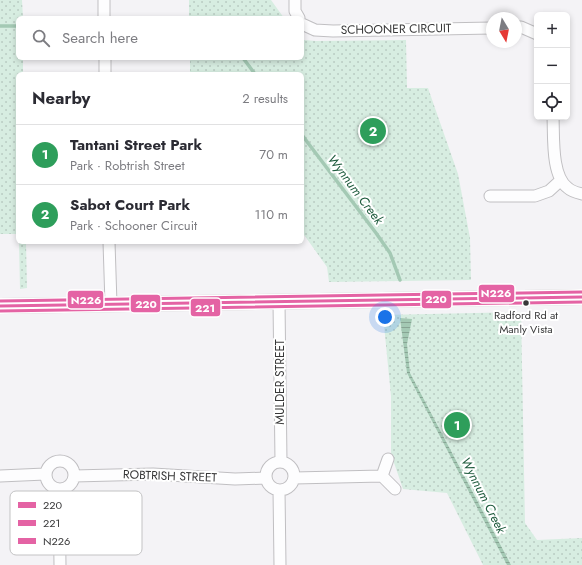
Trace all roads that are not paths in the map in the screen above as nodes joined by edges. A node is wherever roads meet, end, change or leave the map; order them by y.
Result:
1 (104, 0) edge
2 (295, 0) edge
3 (104, 16) edge
4 (298, 16) edge
5 (304, 25) edge
6 (522, 27) edge
7 (486, 28) edge
8 (534, 33) edge
9 (105, 60) edge
10 (105, 72) edge
11 (553, 120) edge
12 (561, 180) junction
13 (582, 194) edge
14 (490, 196) dead end
15 (109, 244) edge
16 (582, 297) edge
17 (279, 302) junction
18 (111, 304) junction
19 (0, 306) edge
20 (388, 459) dead end
21 (280, 462) junction
22 (46, 474) junction
23 (0, 476) edge
24 (74, 476) junction
25 (382, 476) junction
26 (266, 478) junction
27 (294, 478) junction
28 (59, 489) joint
29 (395, 489) dead end
30 (279, 490) junction
31 (60, 555) edge
32 (60, 565) edge
33 (280, 565) edge

1 - 3 street
2 - 4 street
5 - 7 street, SCHOONER CIRCUIT
6 - 8 street
9 - 10 street
11 - 12 street
12 - 13 street
12 - 14 street
15 - 18 street
16 - 17 street
17 - 18 street
17 - 21 street, MULDER STREET
18 - 19 street
20 - 25 street
21 - 26 street
21 - 27 street
22 - 23 street
22 - 24 street
22 - 28 street
24 - 26 street, ROBTRISH STREET
24 - 28 street
25 - 27 street
25 - 29 street
26 - 30 street
27 - 30 street
30 - 33 street
31 - 32 street

